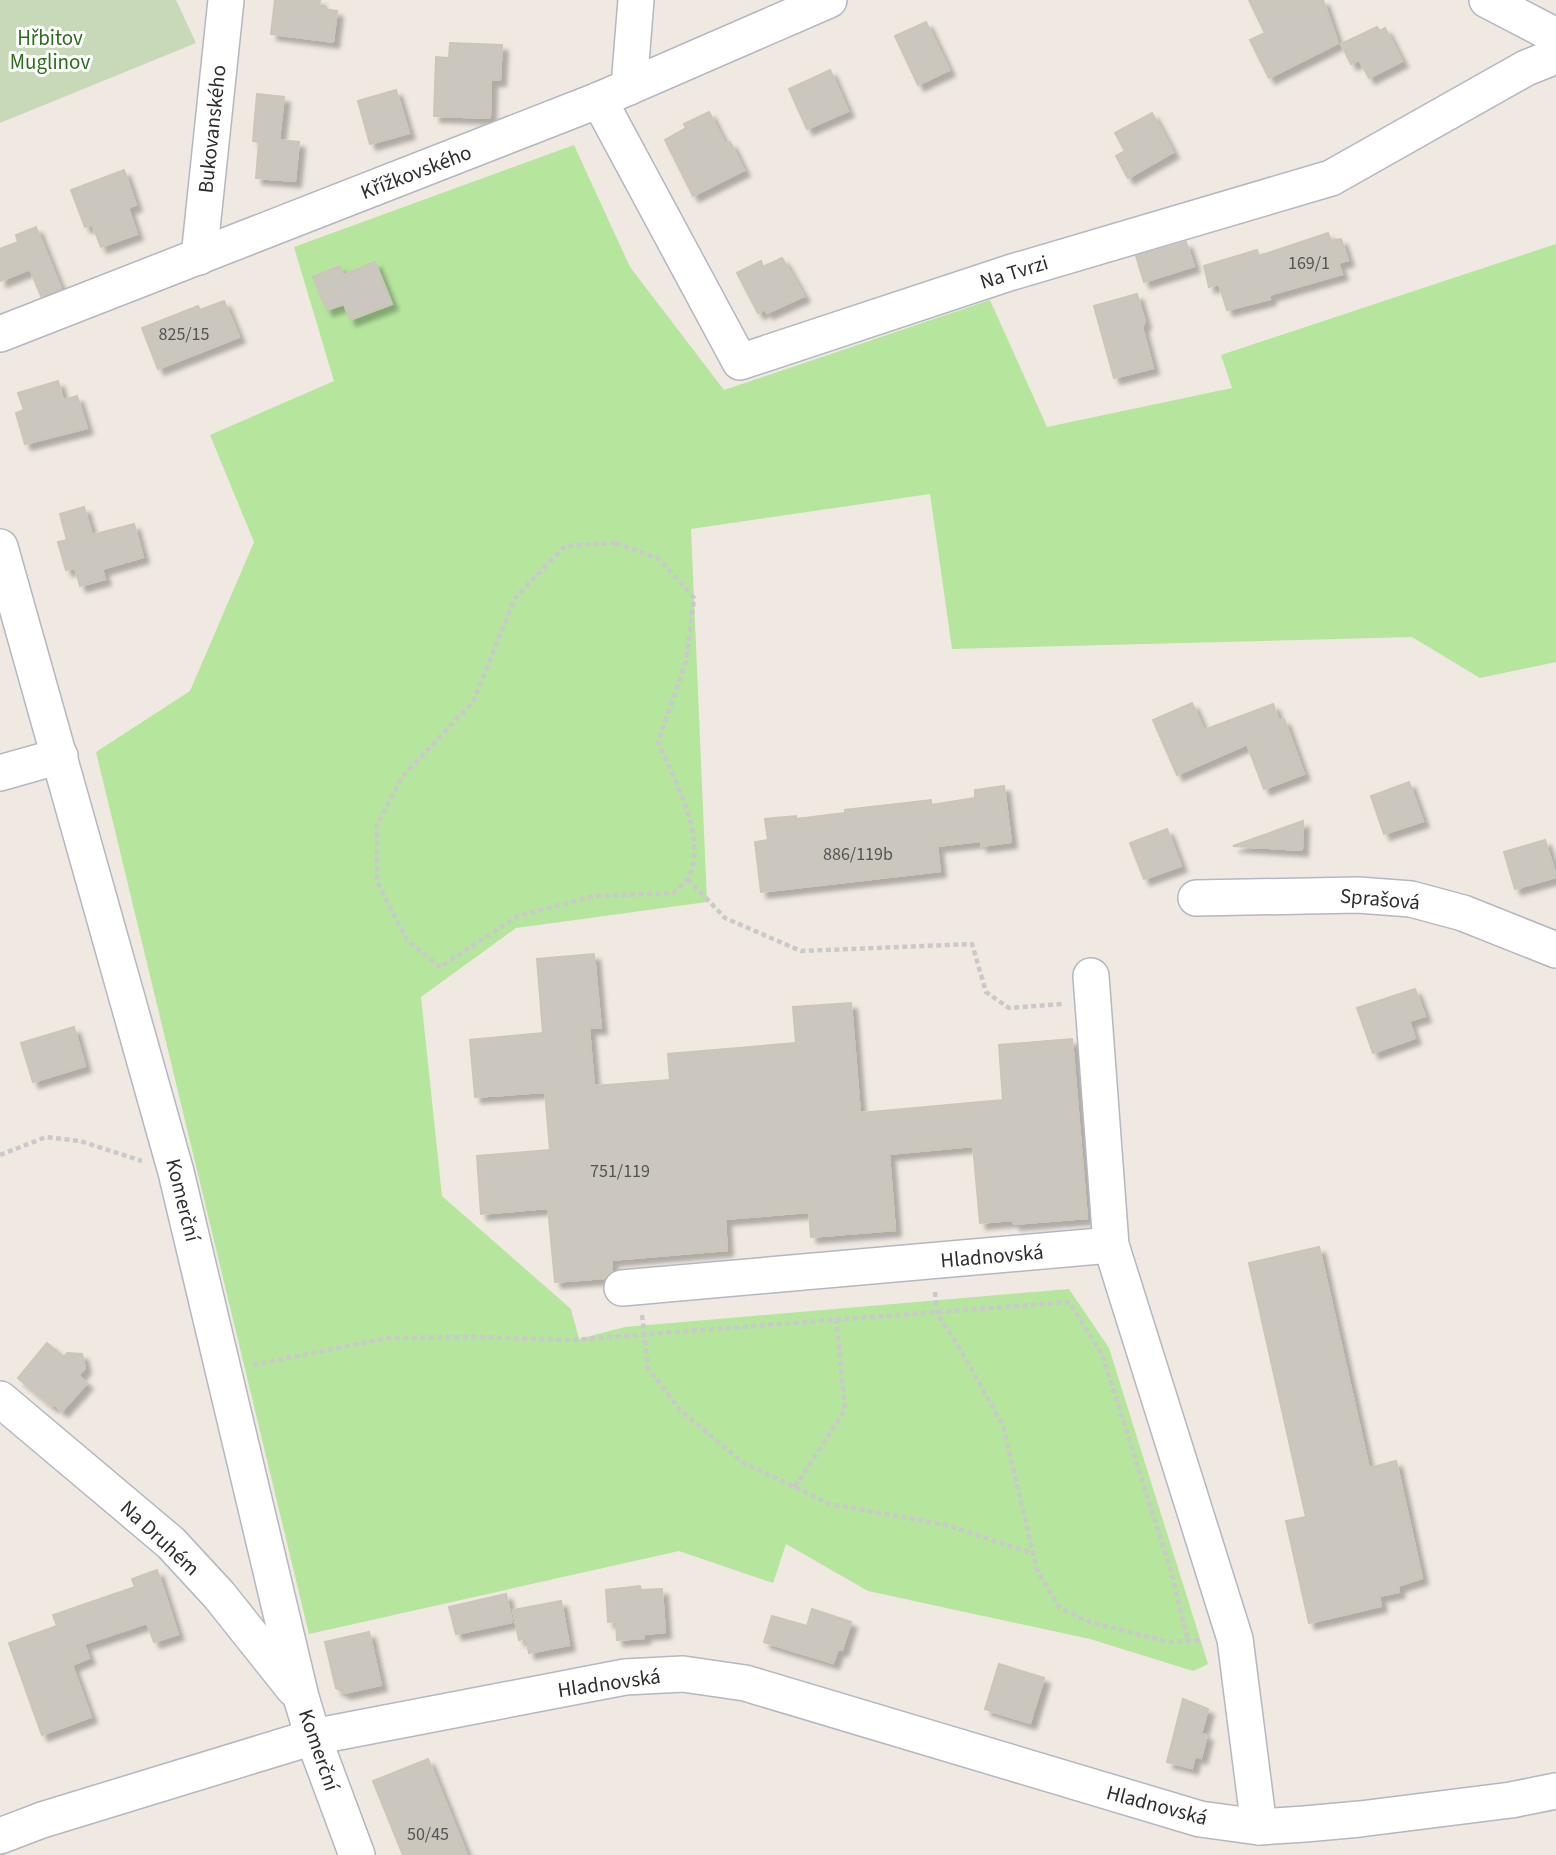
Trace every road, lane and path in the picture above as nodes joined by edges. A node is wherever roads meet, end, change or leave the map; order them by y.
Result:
1 (226, 0) edge
2 (636, 0) edge
3 (829, 0) edge
4 (1487, 0) edge
5 (1556, 36) edge
6 (1556, 56) edge
7 (614, 94) junction
8 (199, 257) junction
9 (0, 334) edge
10 (0, 547) edge
11 (60, 756) junction
12 (0, 773) edge
13 (688, 879) junction
14 (1196, 898) dead end
15 (1556, 950) edge
16 (1092, 989) joint
17 (0, 1155) edge
18 (176, 1172) junction
19 (1111, 1245) junction
20 (932, 1262) junction
21 (630, 1287) joint
22 (936, 1314) junction
23 (836, 1318) junction
24 (644, 1335) junction
25 (224, 1371) junction
26 (0, 1399) edge
27 (795, 1487) junction
28 (1034, 1554) junction
29 (1235, 1639) junction
30 (1188, 1641) junction
31 (301, 1697) junction
32 (313, 1737) junction
33 (1556, 1791) edge
34 (1259, 1827) junction
35 (0, 1836) edge
36 (357, 1855) edge

1 - 8 street, Bukovanského
2 - 7 street
3 - 7 street, Křížkovského
4 - 5 street
6 - 7 street, Na Tvrzi
7 - 8 street, Křížkovského
8 - 9 street, Křížkovského
10 - 11 street, Komerční
11 - 12 street
11 - 18 street, Komerční
13 - 13 path
13 - 16 path
14 - 15 street, Sprašová
16 - 19 street
17 - 18 path
18 - 25 street, Komerční
19 - 20 street, Hladnovská
19 - 29 street
20 - 21 street, Hladnovská
20 - 22 path
21 - 24 path
22 - 23 path
22 - 28 path
22 - 30 path
23 - 24 path
23 - 27 path
24 - 25 path
24 - 27 path
25 - 31 street, Komerční
26 - 31 street, Na Druhém
27 - 28 path
28 - 30 path
29 - 30 path
29 - 34 street
31 - 32 street, Komerční
32 - 34 street, Hladnovská
32 - 35 street, Hladnovská
32 - 36 street, Komerční
33 - 34 street, Hladnovská

